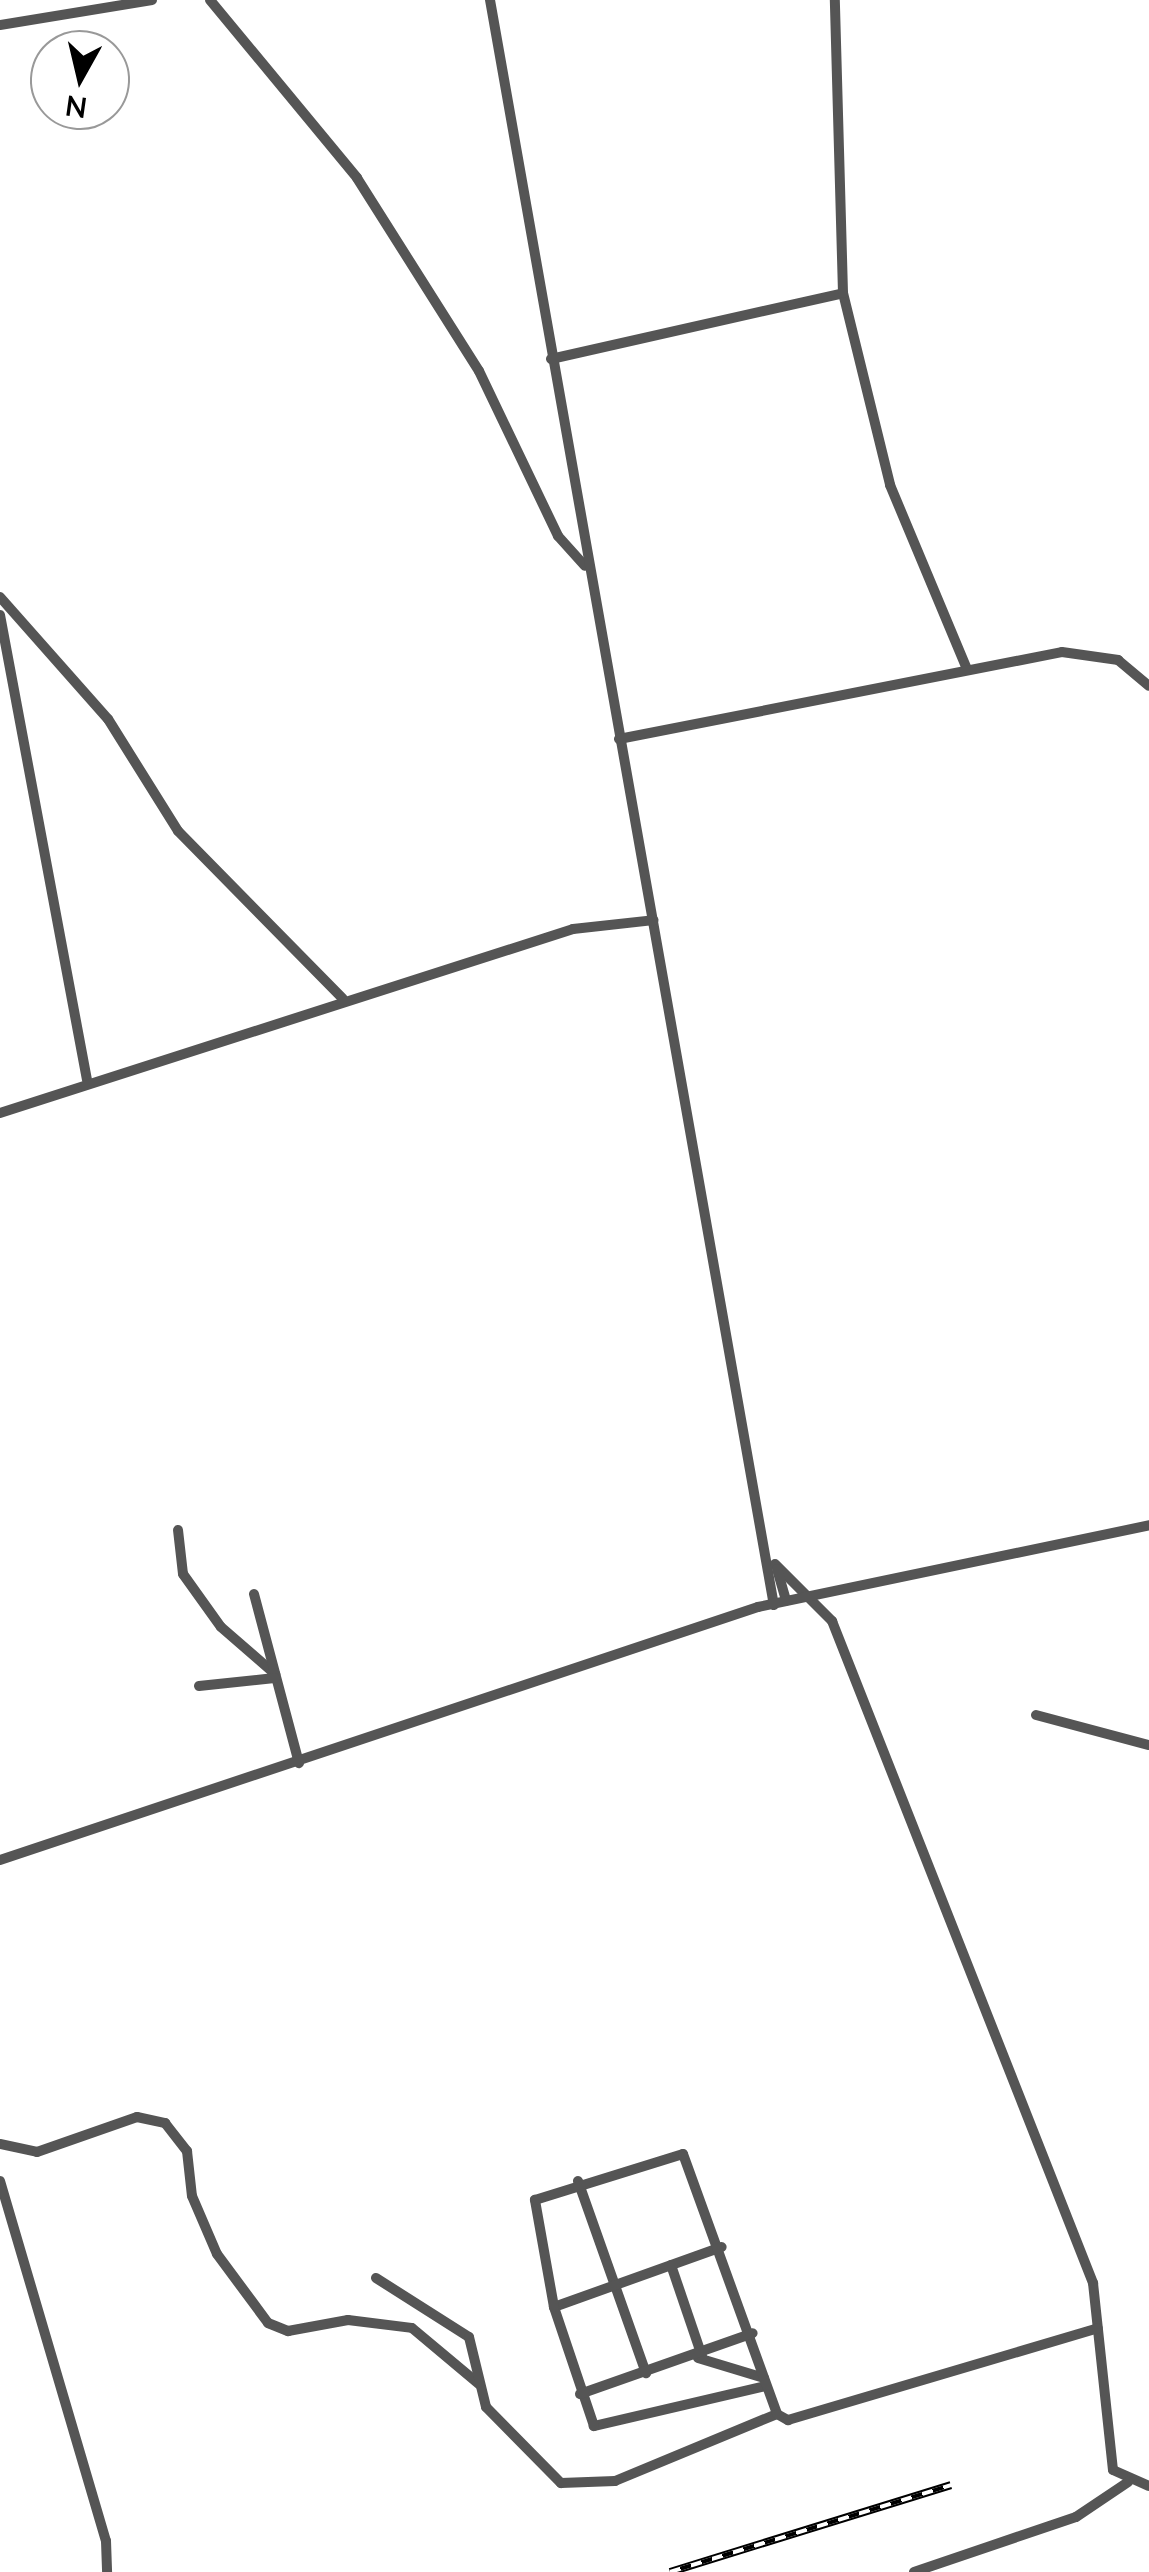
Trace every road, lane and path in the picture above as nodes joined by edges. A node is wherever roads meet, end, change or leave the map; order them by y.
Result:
1 (152, 0) edge
2 (210, 0) edge
3 (490, 0) edge
4 (835, 0) edge
5 (0, 25) edge
6 (843, 292) junction
7 (552, 359) junction
8 (588, 568) junction
9 (0, 597) edge
10 (0, 615) edge
11 (967, 669) junction
12 (1149, 686) edge
13 (619, 740) junction
14 (654, 920) junction
15 (343, 999) junction
16 (87, 1080) junction
17 (0, 1113) edge
18 (1149, 1525) edge
19 (178, 1530) dead end
20 (768, 1550) junction
21 (775, 1564) junction
22 (767, 1578) junction
23 (254, 1594) dead end
24 (812, 1595) junction
25 (786, 1601) junction
26 (774, 1604) junction
27 (758, 1607) junction
28 (275, 1676) junction
29 (199, 1686) dead end
30 (1036, 1715) dead end
31 (1149, 1745) edge
32 (298, 1763) junction
33 (0, 1860) edge
34 (0, 2144) edge
35 (578, 2180) junction
36 (0, 2181) edge
37 (722, 2247) junction
38 (671, 2266) junction
39 (376, 2278) dead end
40 (614, 2286) junction
41 (554, 2307) junction
42 (1098, 2328) junction
43 (753, 2333) junction
44 (699, 2357) junction
45 (646, 2373) junction
46 (765, 2382) junction
47 (478, 2384) junction
48 (580, 2394) junction
49 (778, 2414) junction
50 (1128, 2482) junction
51 (1149, 2486) edge
52 (106, 2572) edge
53 (914, 2572) edge

1 - 5 street
2 - 8 street
3 - 7 street
4 - 6 street
6 - 7 street
6 - 11 street
7 - 8 street
8 - 13 street
9 - 15 street
10 - 16 street
11 - 12 street
11 - 13 street
13 - 14 street
14 - 15 street
14 - 20 street
15 - 16 street
16 - 17 street
18 - 24 street
19 - 28 street
20 - 21 street
20 - 22 street
21 - 24 street
21 - 25 street
22 - 26 street
22 - 27 street
23 - 28 street
24 - 25 street
24 - 42 street
25 - 26 street
26 - 27 street
27 - 32 street
28 - 29 street
28 - 32 street
30 - 31 street
32 - 33 street
34 - 47 street
35 - 37 street
35 - 40 street
35 - 41 street
36 - 52 street
37 - 38 street
37 - 43 street
38 - 40 street
38 - 44 street
39 - 47 street
40 - 41 street
40 - 45 street
41 - 48 street
42 - 49 street
42 - 50 street
43 - 44 street
43 - 46 street
44 - 45 street
44 - 46 street
45 - 48 street
46 - 48 street
46 - 49 street
47 - 49 street
50 - 51 street
50 - 53 street

